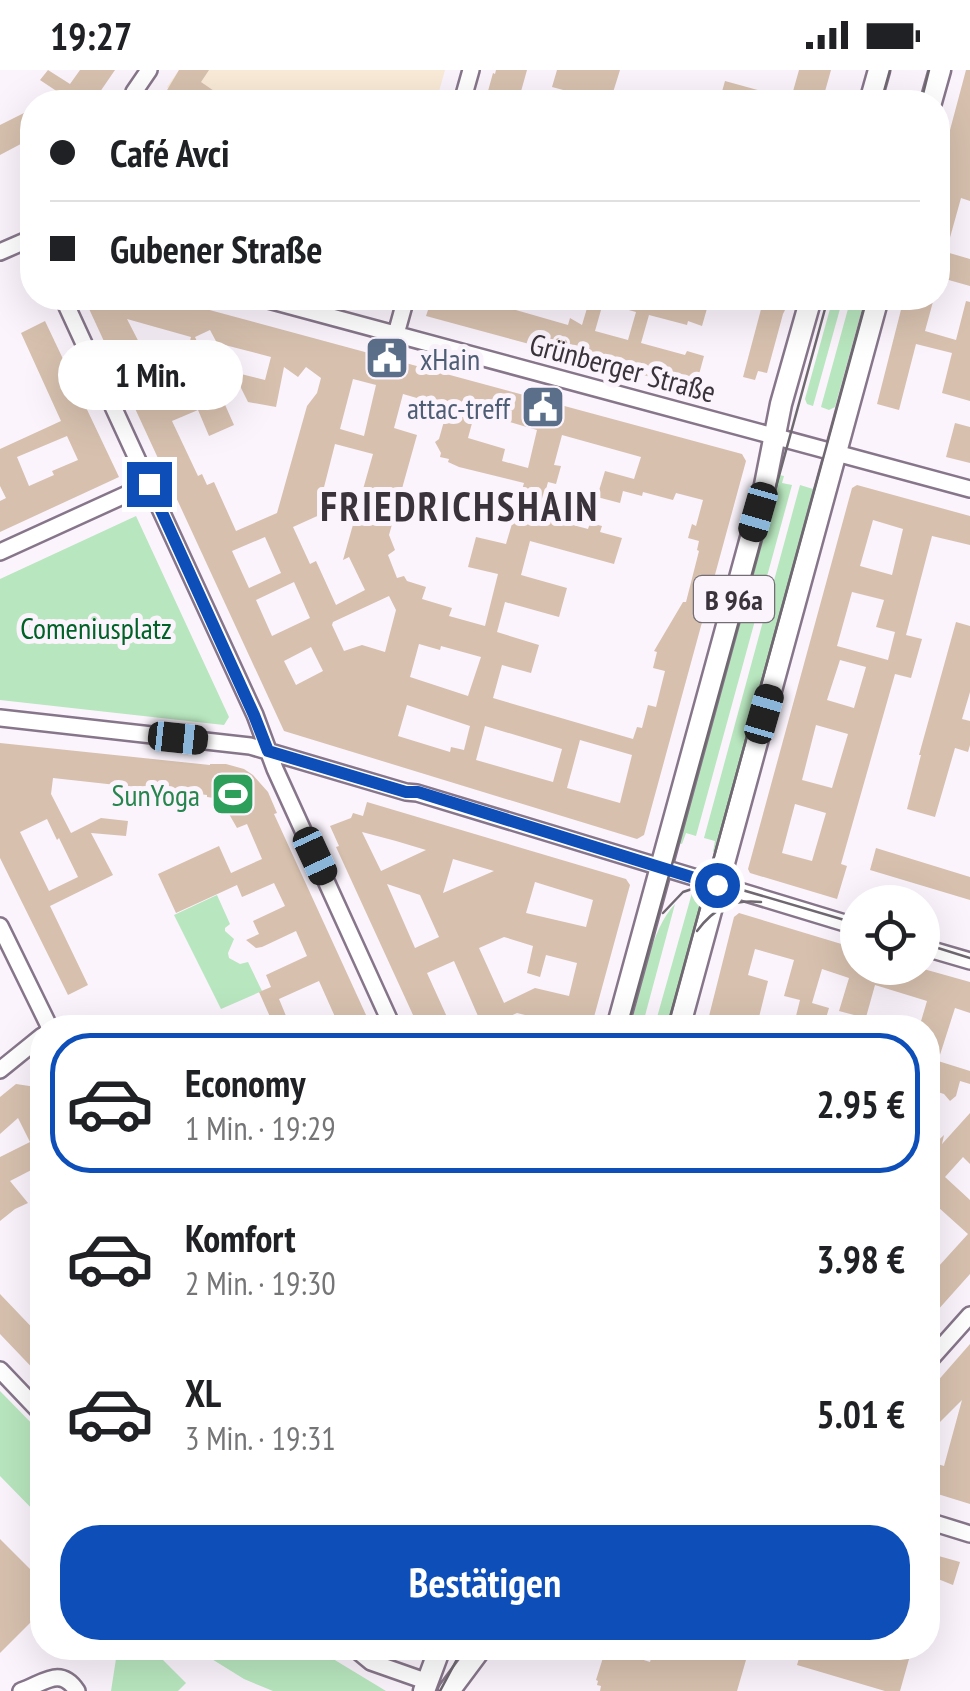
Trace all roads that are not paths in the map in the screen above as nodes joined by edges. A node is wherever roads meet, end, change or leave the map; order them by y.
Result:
1 (69, 310) edge
2 (306, 310) edge
3 (403, 310) edge
4 (808, 310) edge
5 (875, 310) edge
6 (396, 334) junction
7 (774, 436) junction
8 (836, 453) junction
9 (149, 484) junction
10 (970, 489) edge
11 (0, 552) edge
12 (0, 718) edge
13 (268, 751) junction
14 (660, 868) junction
15 (717, 885) junction
16 (840, 922) edge
17 (0, 926) edge
18 (940, 952) edge
19 (970, 961) edge
20 (44, 1015) edge
21 (387, 1015) edge
22 (620, 1015) edge
23 (682, 1015) edge
24 (30, 1046) edge
25 (0, 1070) edge
26 (970, 1315) edge
27 (940, 1349) edge
28 (0, 1370) edge
29 (30, 1401) edge
30 (940, 1525) edge
31 (970, 1534) edge
32 (369, 1660) edge
33 (436, 1660) edge
34 (472, 1660) edge
35 (426, 1687) edge
36 (450, 1690) edge
37 (21, 1691) edge
38 (77, 1691) edge

1 - 9 street
2 - 6 street, Grünberger Straße
3 - 6 street
4 - 7 main road, B 96a
5 - 8 main road, B 96a
6 - 7 street, Grünberger Straße
7 - 8 street, Grünberger Straße
7 - 14 main road, B 96a
8 - 10 street, Grünberger Straße
8 - 15 main road, B 96a
9 - 11 street
9 - 13 street
12 - 13 street
13 - 14 street
13 - 21 street
14 - 15 street
14 - 22 main road, B 96a
15 - 16 street
15 - 23 main road, B 96a
17 - 20 street
18 - 19 street
24 - 25 street
26 - 27 street
28 - 29 street
30 - 31 street
32 - 35 street
33 - 35 main road
34 - 36 main road
35 - 36 main road
37 - 38 street

